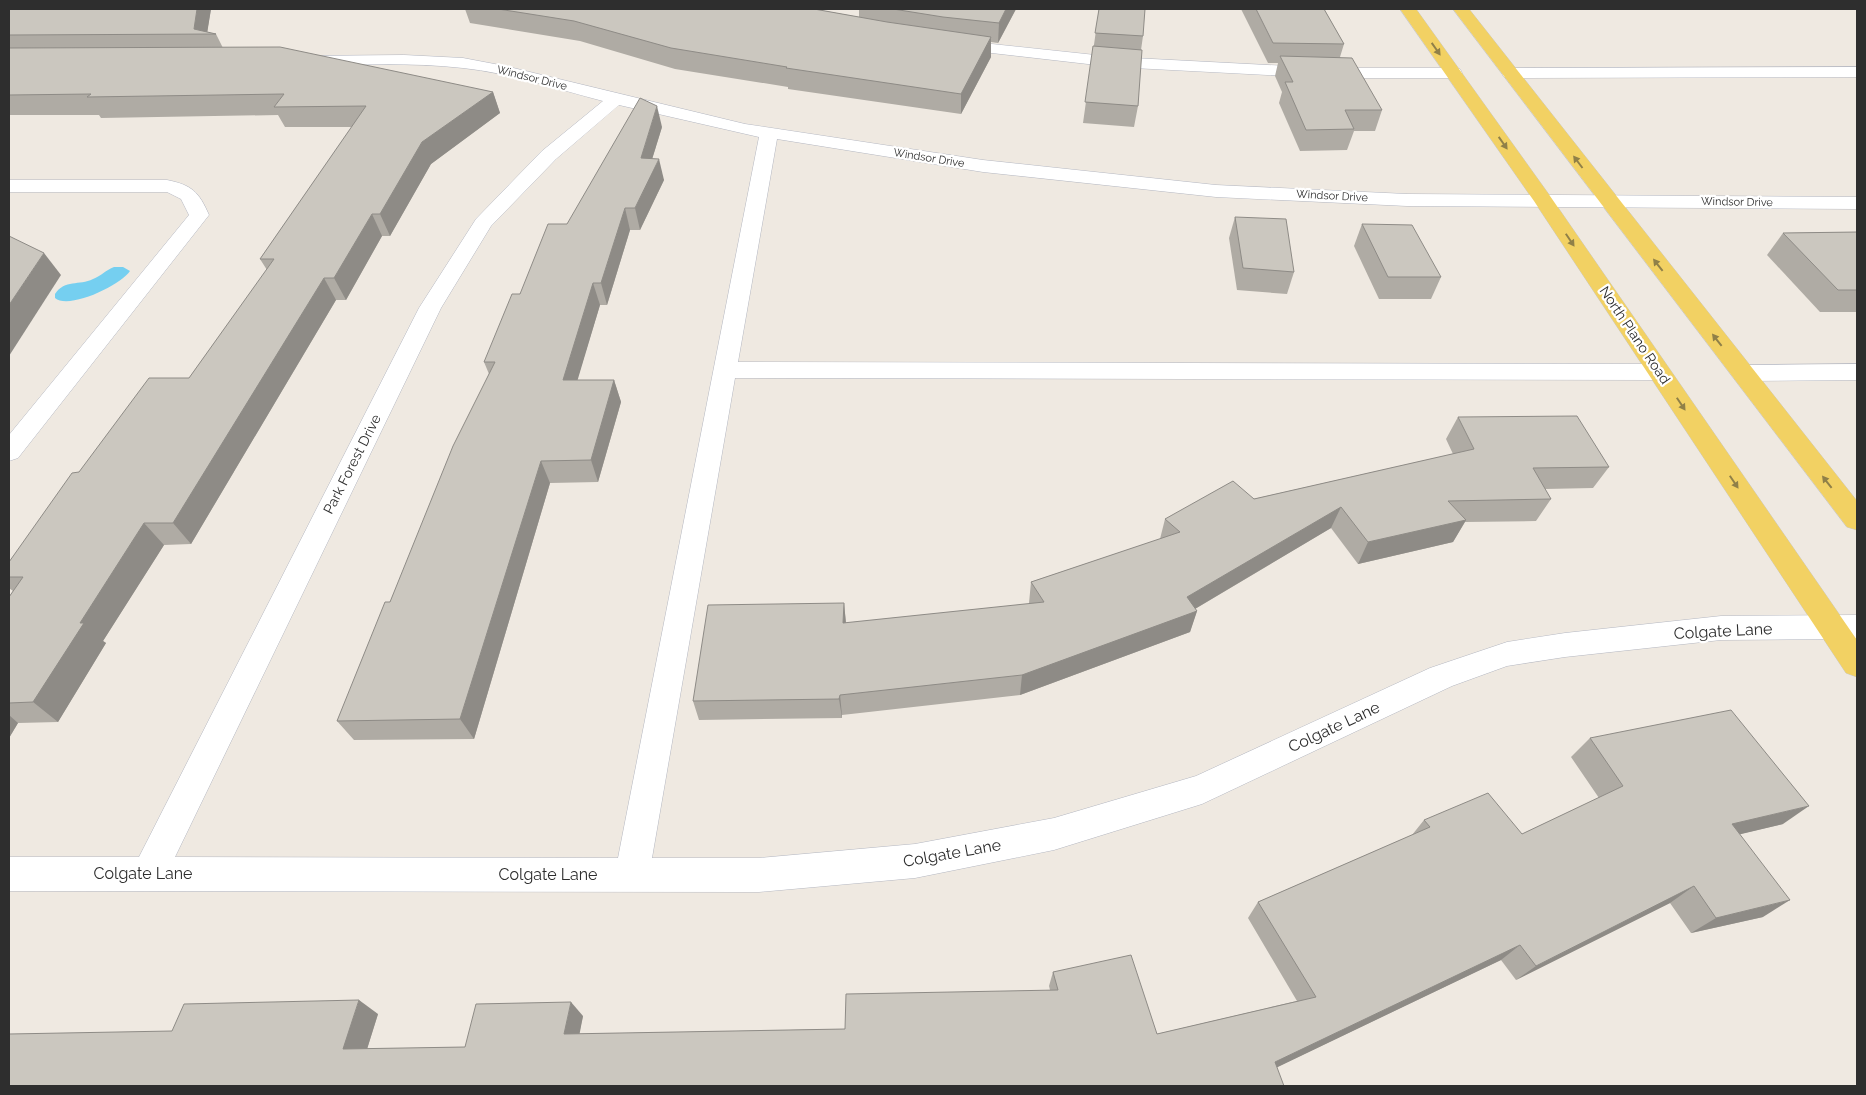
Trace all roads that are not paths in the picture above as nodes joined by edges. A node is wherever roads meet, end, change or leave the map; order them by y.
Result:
1 (1408, 9) edge
2 (1461, 9) edge
3 (942, 44) edge
4 (285, 61) edge
5 (1857, 72) edge
6 (1454, 73) junction
7 (1510, 74) junction
8 (616, 99) junction
9 (769, 132) junction
10 (9, 186) edge
11 (1543, 200) junction
12 (1607, 200) junction
13 (1857, 203) edge
14 (725, 370) junction
15 (1659, 372) junction
16 (1857, 372) edge
17 (1742, 373) junction
18 (9, 452) edge
19 (1857, 520) edge
20 (1844, 627) edge
21 (1857, 664) edge
22 (149, 873) junction
23 (9, 874) edge
24 (632, 874) junction

1 -> 6 main road, North Plano Road
2 - 7 main road
3 - 6 street
4 - 8 street, Windsor Drive
5 - 7 street
6 -> 11 main road, North Plano Road
12 -> 7 main road
8 - 9 street, Windsor Drive
8 - 22 street, Park Forest Drive
9 - 11 street, Windsor Drive
9 - 14 street
10 - 18 street
11 - 12 street, Windsor Drive
11 -> 15 main road, North Plano Road
12 - 13 street, Windsor Drive
17 -> 12 main road
14 - 15 street
14 - 24 street
15 -> 20 main road, North Plano Road
16 - 17 street
19 -> 17 main road
20 - 21 main road, North Plano Road
20 - 24 street, Colgate Lane
22 - 23 street, Colgate Lane
22 - 24 street, Colgate Lane

